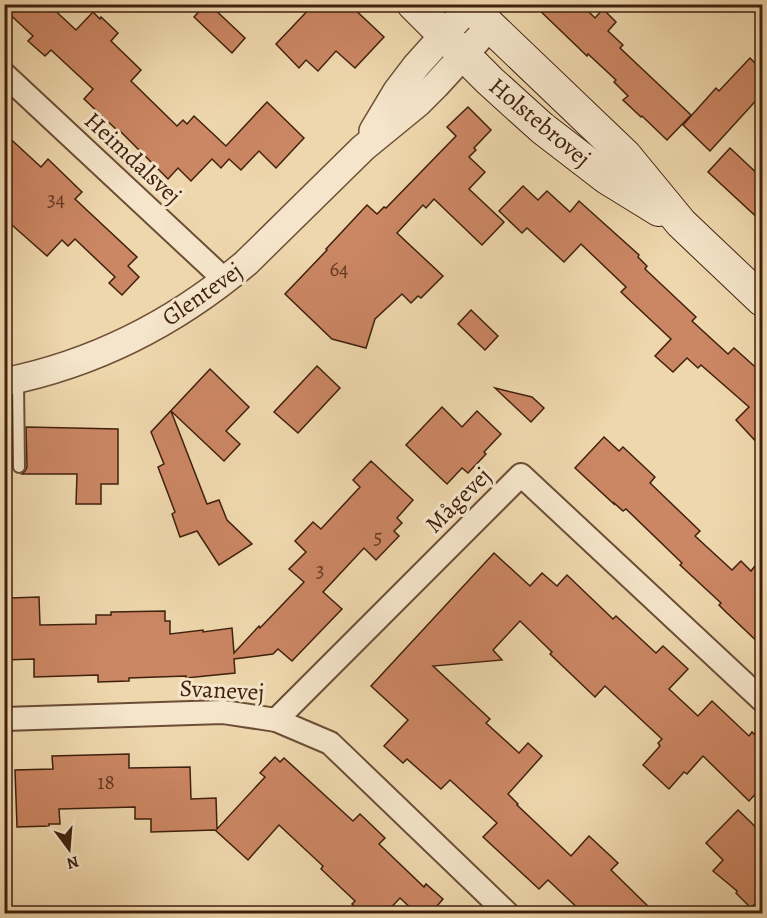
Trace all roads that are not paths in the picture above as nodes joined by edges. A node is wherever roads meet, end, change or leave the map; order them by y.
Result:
1 (413, 4) edge
2 (469, 28) edge
3 (4, 74) edge
4 (681, 223) junction
5 (226, 280) junction
6 (762, 300) edge
7 (11, 381) edge
8 (19, 467) dead end
9 (762, 700) edge
10 (4, 719) edge
11 (276, 720) junction
12 (508, 914) edge

1 - 2 main road, Holstebrovej
2 - 4 main road, Holstebrovej
2 - 4 main road, Holstebrovej
2 - 5 street, Glentevej
3 - 5 street, Heimdalsvej
4 - 6 main road, Holstebrovej
5 - 7 street, Glentevej
7 - 8 lane
9 - 11 street, Mågevej
10 - 11 street, Svanevej
11 - 12 street, Svanevej

